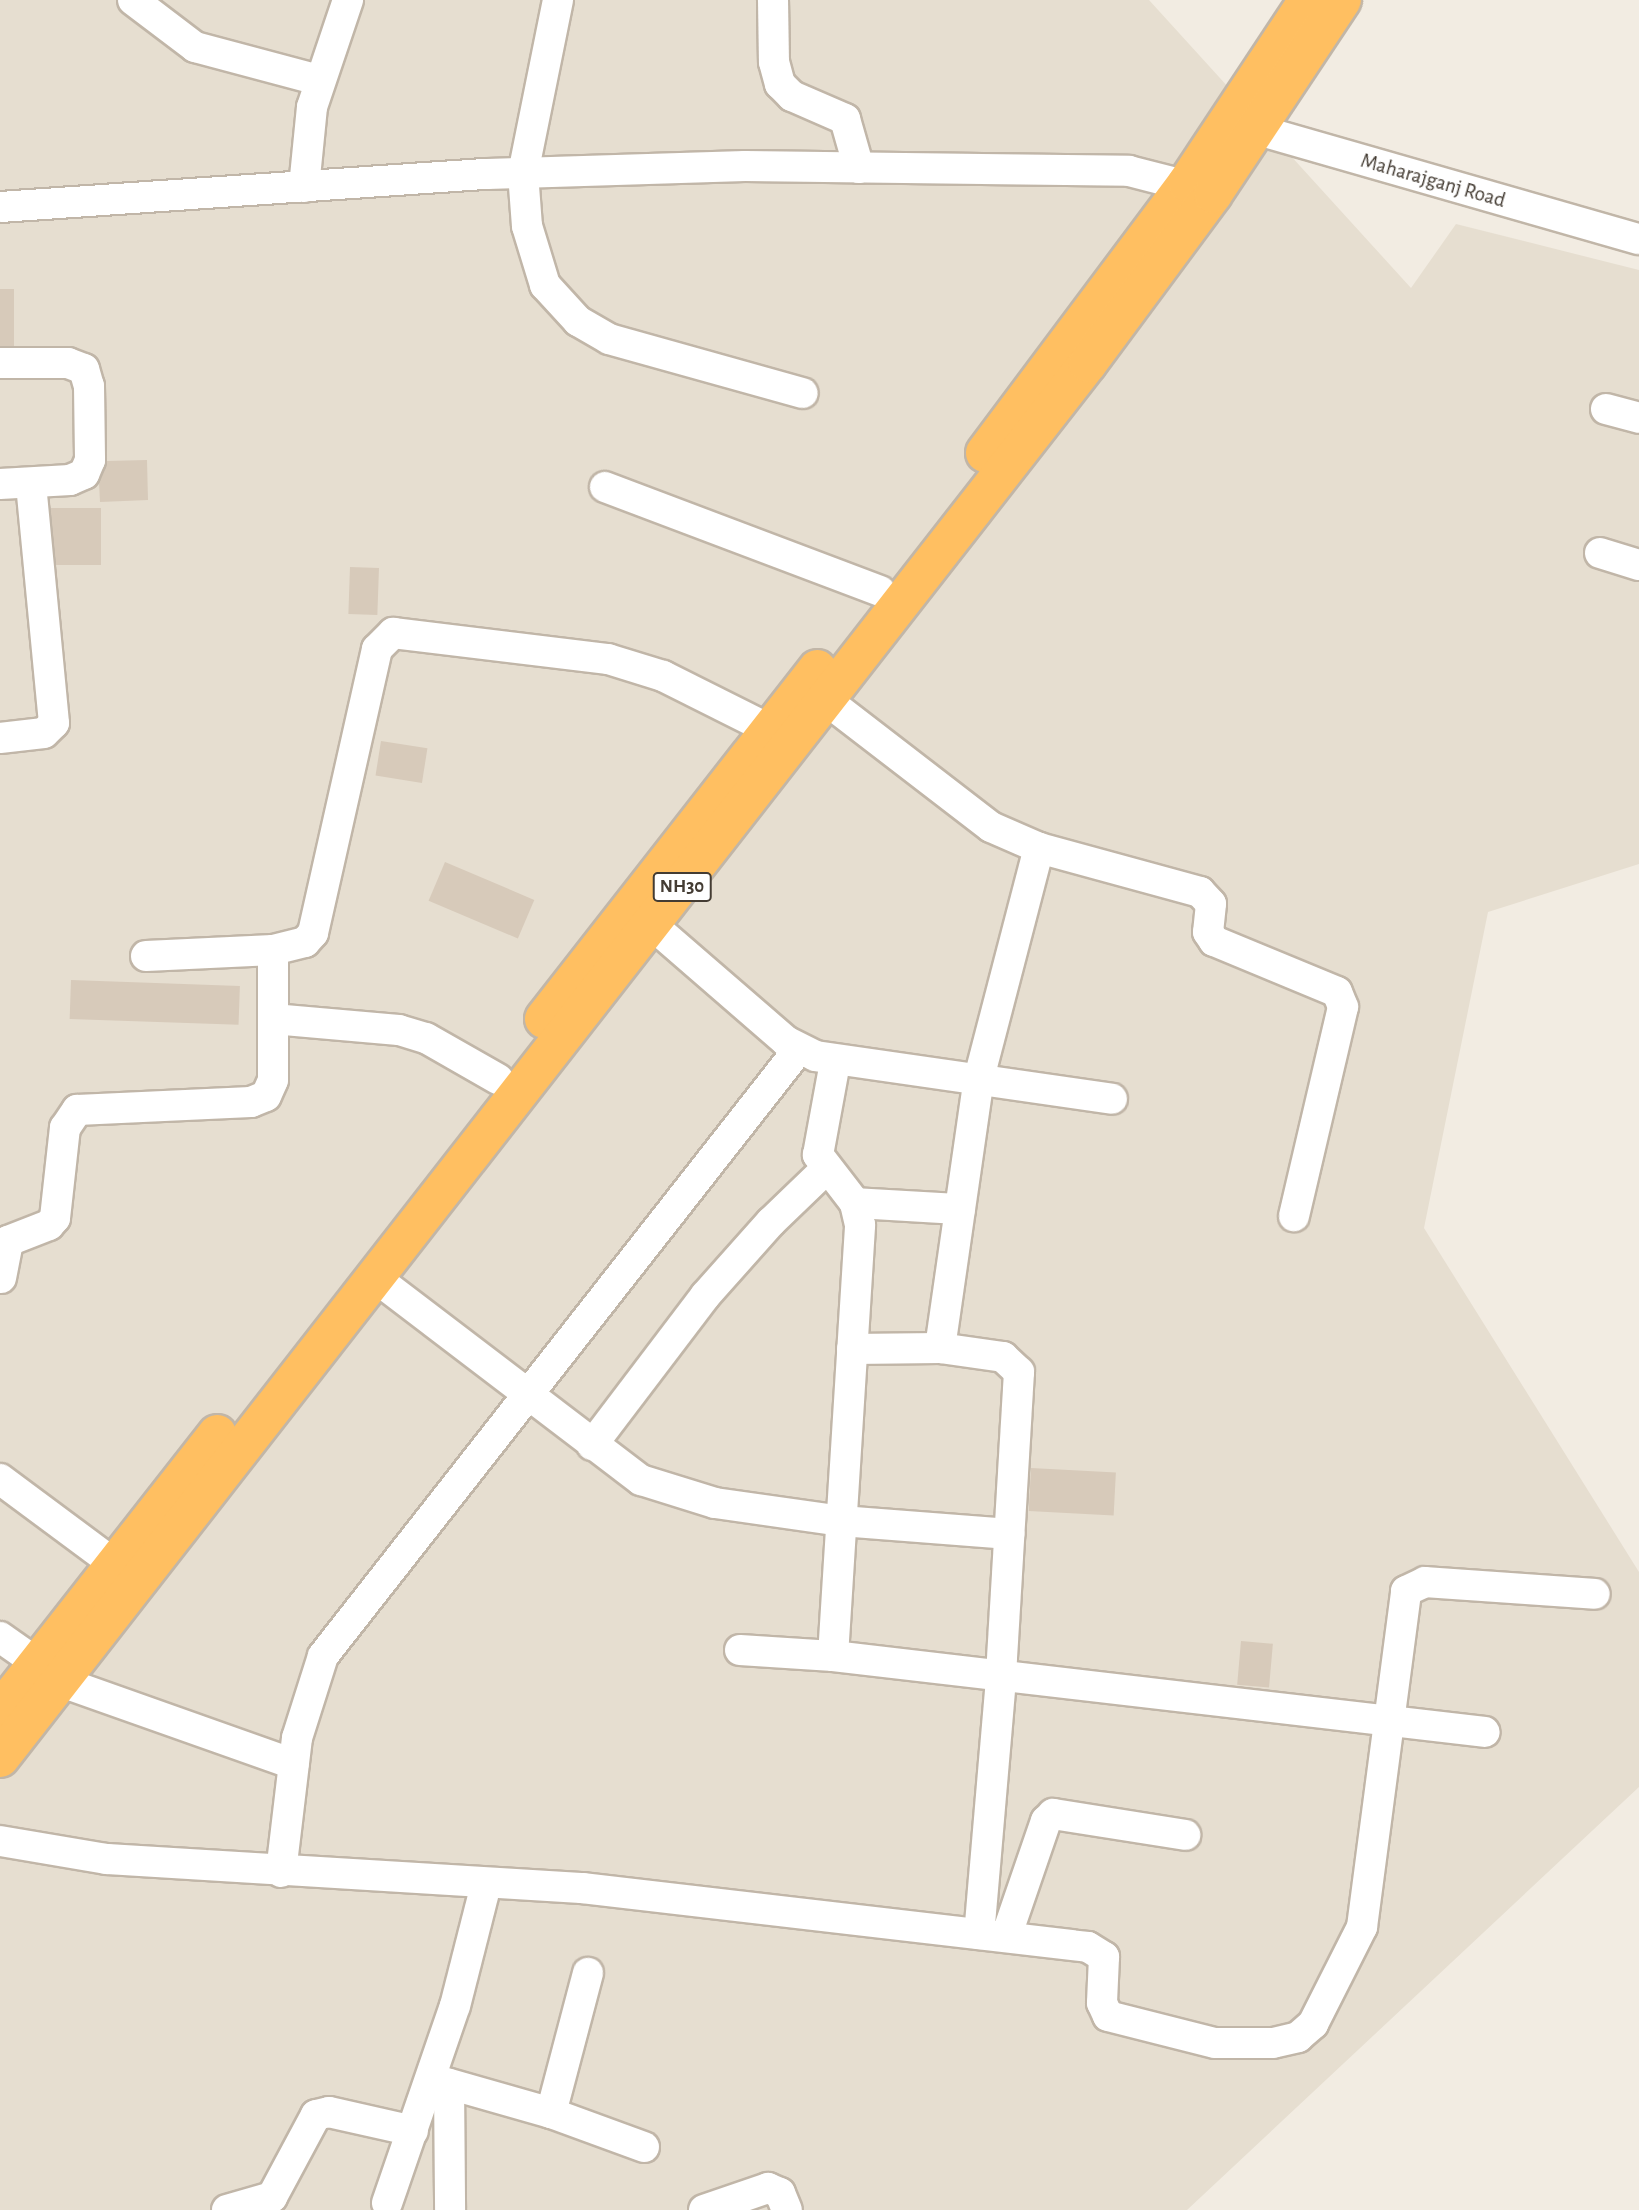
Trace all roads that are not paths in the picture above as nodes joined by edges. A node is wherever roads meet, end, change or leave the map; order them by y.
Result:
1 (134, 0) edge
2 (348, 0) edge
3 (558, 0) edge
4 (773, 0) edge
5 (1308, 0) edge
6 (1342, 0) edge
7 (319, 80) junction
8 (1240, 125) junction
9 (859, 168) junction
10 (523, 173) junction
11 (304, 187) junction
12 (1200, 188) junction
13 (0, 207) edge
14 (1639, 239) edge
15 (0, 363) edge
16 (803, 393) dead end
17 (1605, 408) dead end
18 (1639, 418) edge
19 (31, 483) junction
20 (0, 484) edge
21 (605, 487) dead end
22 (1600, 553) dead end
23 (1639, 565) edge
24 (880, 591) junction
25 (826, 700) junction
26 (769, 729) junction
27 (0, 738) edge
28 (1040, 848) junction
29 (652, 925) junction
30 (273, 950) junction
31 (146, 956) dead end
32 (273, 1019) junction
33 (799, 1049) junction
34 (835, 1062) junction
35 (979, 1078) junction
36 (498, 1079) junction
37 (1112, 1098) dead end
38 (825, 1170) junction
39 (855, 1203) junction
40 (960, 1209) junction
41 (1294, 1216) dead end
42 (373, 1276) junction
43 (1, 1278) edge
44 (940, 1348) junction
45 (852, 1349) junction
46 (527, 1392) junction
47 (592, 1445) junction
48 (0, 1479) edge
49 (841, 1521) junction
50 (1010, 1534) junction
51 (113, 1563) junction
52 (1595, 1594) dead end
53 (0, 1637) edge
54 (740, 1650) dead end
55 (833, 1656) junction
56 (48, 1672) junction
57 (1001, 1679) junction
58 (0, 1711) edge
59 (1390, 1722) junction
60 (1485, 1732) dead end
61 (0, 1758) edge
62 (293, 1764) junction
63 (1185, 1835) dead end
64 (0, 1841) edge
65 (281, 1872) junction
66 (485, 1884) junction
67 (993, 1936) junction
68 (588, 1973) dead end
69 (440, 2081) junction
70 (551, 2113) junction
71 (413, 2131) junction
72 (643, 2147) dead end
73 (387, 2203) dead end
74 (227, 2210) edge
75 (450, 2210) edge
76 (704, 2210) edge
77 (787, 2210) edge

1 - 7 street
2 - 7 street
3 - 10 street
4 - 9 street
5 - 8 highway, NH30
6 - 8 highway, NH30
7 - 11 street
8 - 12 highway, NH30
8 - 14 street, Maharajganj Road
9 - 10 street
9 - 12 street
10 - 11 street
10 - 16 street
11 - 13 street
12 - 24 highway, NH30
12 - 25 highway, NH30
15 - 19 street
17 - 18 street
19 - 20 street
19 - 27 street
21 - 24 street
22 - 23 street
24 - 26 highway, NH30
25 - 28 street
25 - 29 highway, NH30
26 - 30 street
26 - 36 highway, NH30
28 - 35 street
28 - 41 street
29 - 33 street
29 - 42 highway, NH30
30 - 31 street
30 - 32 street
32 - 36 street
32 - 43 street
33 - 34 street
33 - 46 street
34 - 35 street
34 - 38 street
35 - 37 street
35 - 40 street
36 - 51 highway, NH30
38 - 39 street
38 - 47 street
39 - 40 street
39 - 45 street
40 - 44 street
42 - 46 street
42 - 56 highway, NH30
44 - 45 street
44 - 50 street
45 - 49 street
46 - 47 street
46 - 62 street
47 - 49 street
48 - 51 street
49 - 50 street
49 - 55 street
50 - 57 street
51 - 56 highway, NH30
52 - 59 street
53 - 56 street
54 - 55 street
55 - 57 street
56 - 58 highway, NH30
56 - 61 highway, NH30
56 - 62 street
57 - 59 street
57 - 67 street
59 - 60 street
59 - 67 street
62 - 65 street
63 - 67 street
64 - 65 street
65 - 66 street
66 - 67 street
66 - 69 street
68 - 70 street
69 - 70 street
69 - 71 street
69 - 75 street
70 - 72 street
71 - 73 street
71 - 74 street
76 - 77 street

